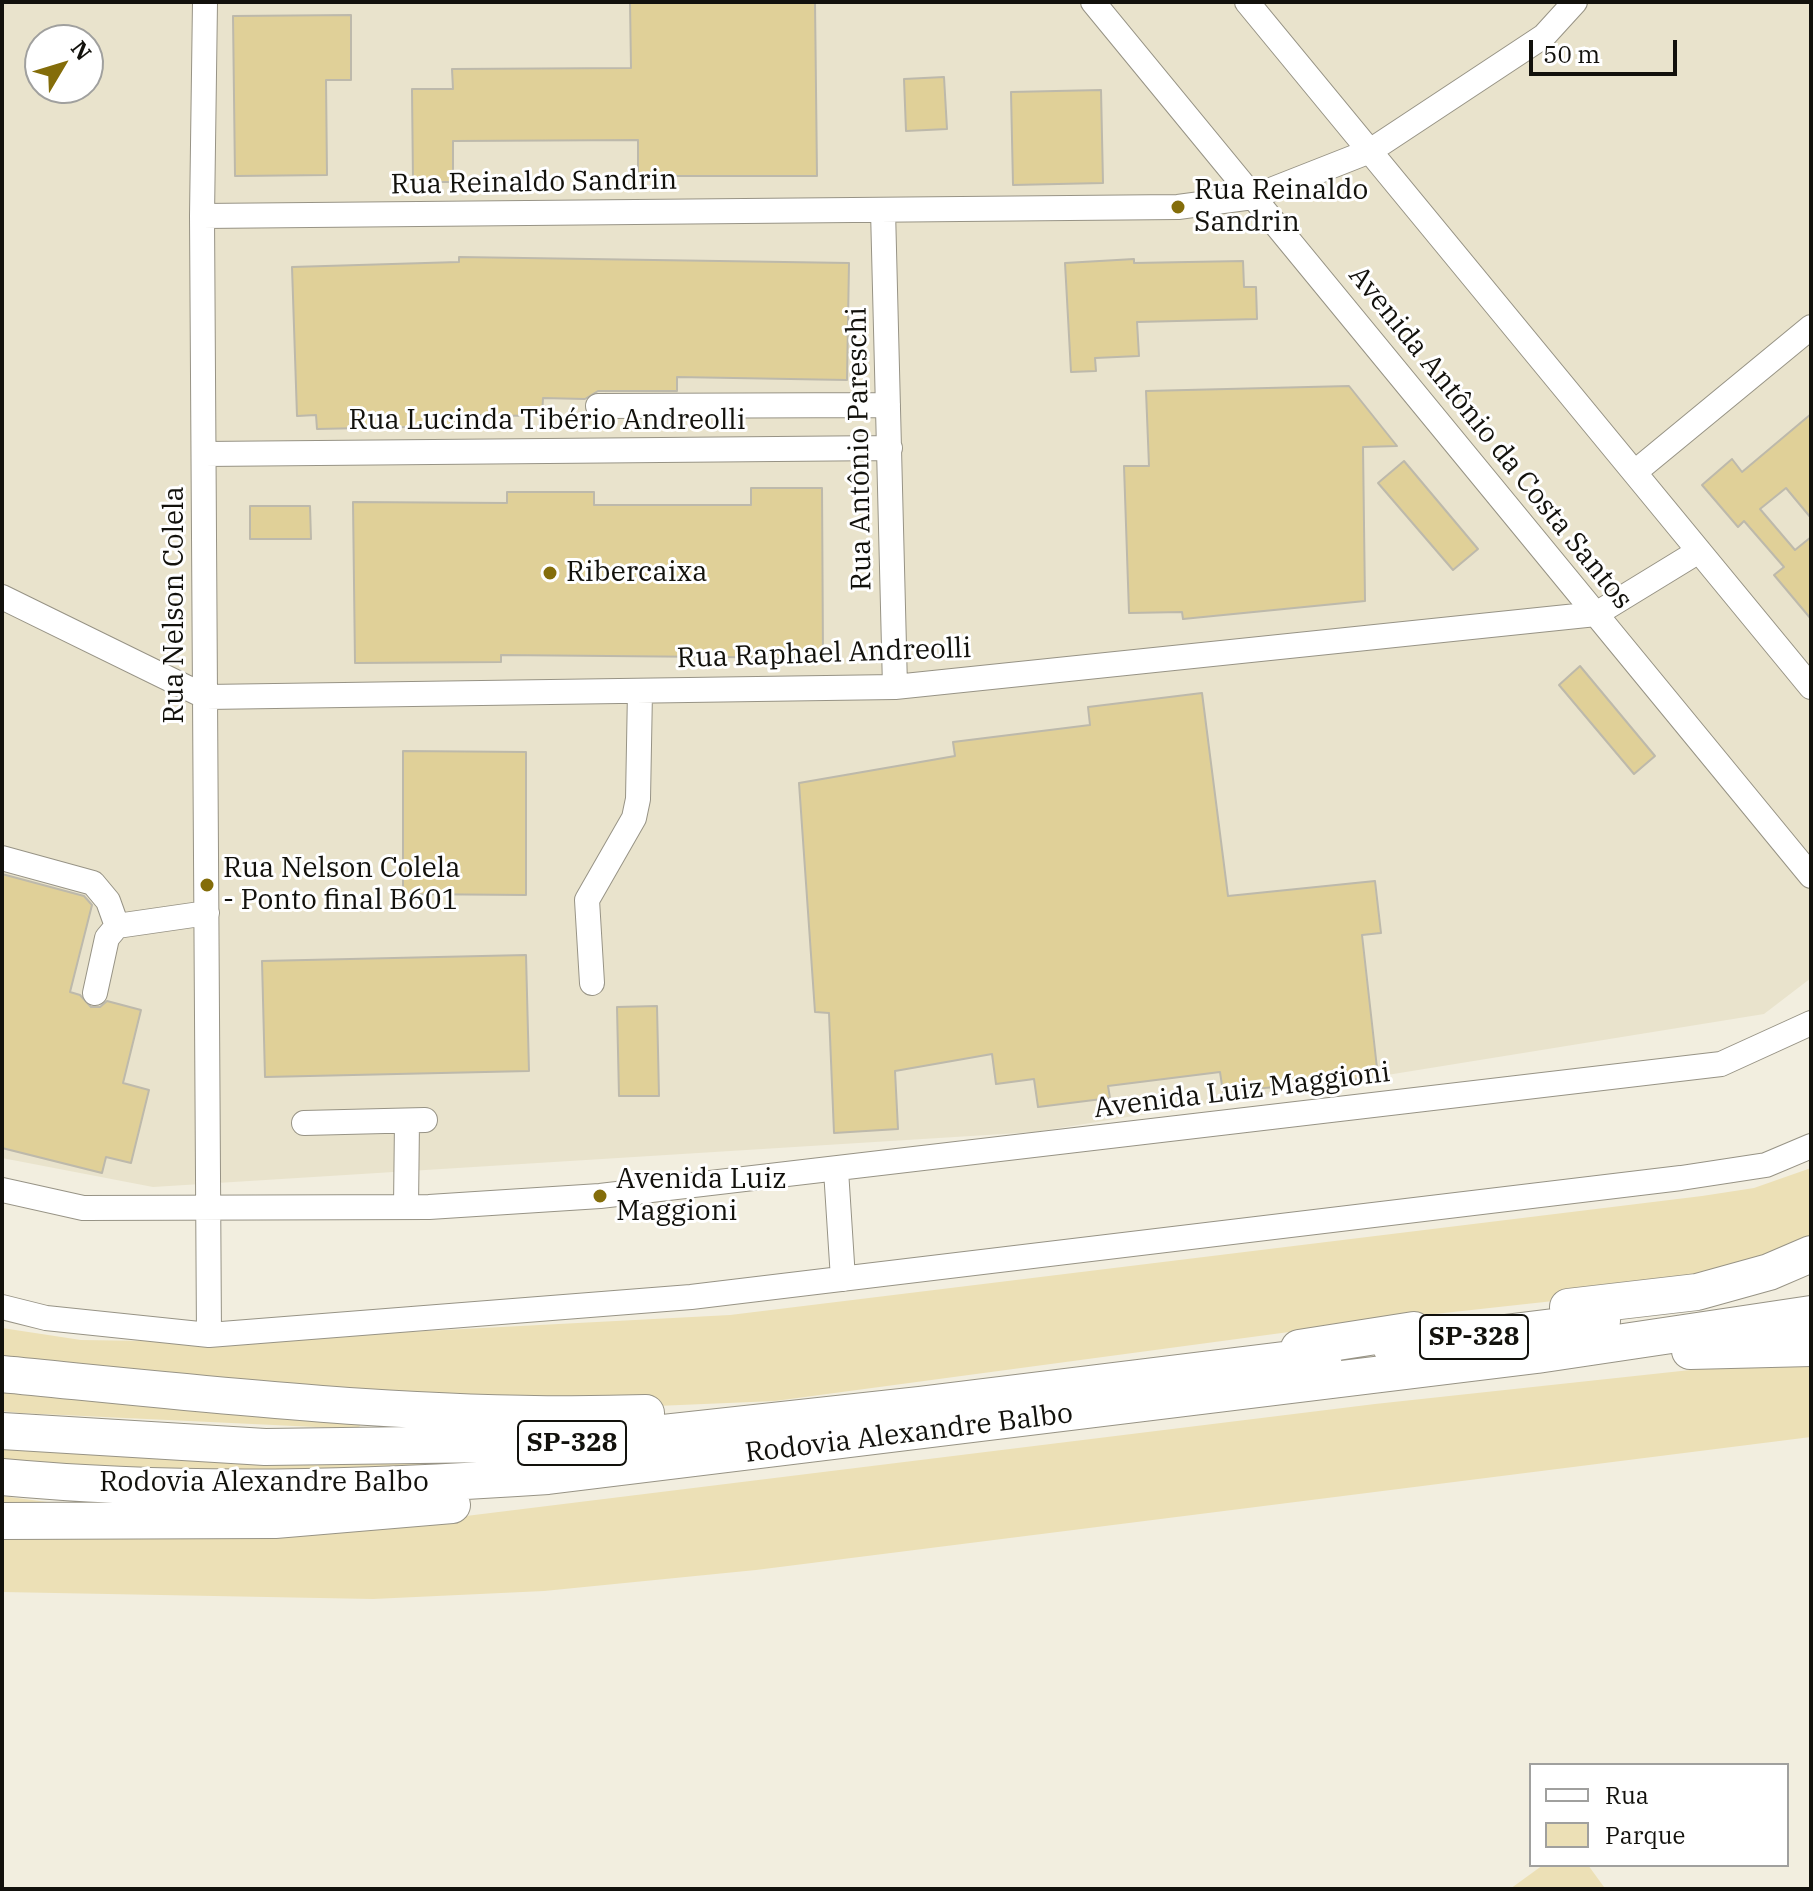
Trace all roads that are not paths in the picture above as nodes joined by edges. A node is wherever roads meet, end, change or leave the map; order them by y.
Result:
1 (205, 2) edge
2 (1093, 2) edge
3 (1247, 2) edge
4 (1575, 2) edge
5 (1370, 151) junction
6 (1253, 197) junction
7 (883, 210) junction
8 (202, 216) junction
9 (1811, 327) edge
10 (888, 405) junction
11 (598, 406) dead end
12 (890, 448) junction
13 (204, 454) junction
14 (1635, 472) junction
15 (1699, 551) junction
16 (2, 597) edge
17 (1596, 614) junction
18 (895, 687) junction
19 (1811, 687) edge
20 (640, 691) junction
21 (206, 697) junction
22 (2, 858) edge
23 (1811, 876) edge
24 (207, 913) junction
25 (117, 926) junction
26 (592, 983) dead end
27 (95, 993) dead end
28 (1811, 1023) edge
29 (304, 1123) dead end
30 (1811, 1146) edge
31 (836, 1170) junction
32 (2, 1190) edge
33 (406, 1207) junction
34 (209, 1208) junction
35 (1811, 1254) edge
36 (843, 1279) junction
37 (1811, 1302) edge
38 (2, 1307) edge
39 (1811, 1314) edge
40 (209, 1335) junction
41 (1811, 1348) edge
42 (1537, 1355) junction
43 (2, 1374) edge
44 (1138, 1377) junction
45 (920, 1405) junction
46 (2, 1431) edge
47 (824, 1445) junction
48 (2, 1477) edge
49 (2, 1521) edge

1 - 8 street, Rua Nelson Colela
2 - 6 street, Avenida Antônio da Costa Santos
3 - 5 street
4 - 5 street, Rua Reinaldo Sandrin
5 - 6 street, Rua Reinaldo Sandrin
5 - 14 street
6 - 7 street, Rua Reinaldo Sandrin
6 - 17 street, Avenida Antônio da Costa Santos
7 - 8 street, Rua Reinaldo Sandrin
7 - 10 street, Rua Antônio Pareschi
8 - 13 street, Rua Nelson Colela
9 - 14 street
10 - 11 street
10 - 12 street, Rua Antônio Pareschi
12 - 13 street, Rua Lucinda Tibério Andreolli
12 - 18 street, Rua Antônio Pareschi
13 - 21 street, Rua Nelson Colela
14 - 15 street
15 - 17 street, Rua Raphael Andreolli
15 - 19 street
16 - 21 street, Rua Raphael Andreolli
17 - 18 street, Rua Raphael Andreolli
17 - 23 street, Avenida Antônio da Costa Santos
18 - 20 street, Rua Raphael Andreolli
20 - 21 street, Rua Raphael Andreolli
20 - 26 street
21 - 24 street, Rua Nelson Colela
22 - 25 street
24 - 25 street
24 - 34 street, Rua Nelson Colela
25 - 27 street
28 - 31 street, Avenida Luiz Maggioni
29 - 33 street
30 - 36 street
31 - 33 street, Avenida Luiz Maggioni
31 - 36 street
32 - 34 street, Avenida Luiz Maggioni
33 - 34 street, Avenida Luiz Maggioni
34 - 40 street, Rua Nelson Colela
35 - 44 highway
36 - 40 street
37 - 44 highway, Rodovia Alexandre Balbo / SP-328
38 - 40 street
39 - 42 highway, Rodovia Alexandre Balbo / SP-328
41 - 42 highway
42 - 47 highway, Rodovia Alexandre Balbo / SP-328
43 - 45 highway
44 - 45 highway, Rodovia Alexandre Balbo / SP-328
45 - 46 highway, Rodovia Alexandre Balbo / SP-328
47 - 48 highway, Rodovia Alexandre Balbo / SP-328
47 - 49 highway

